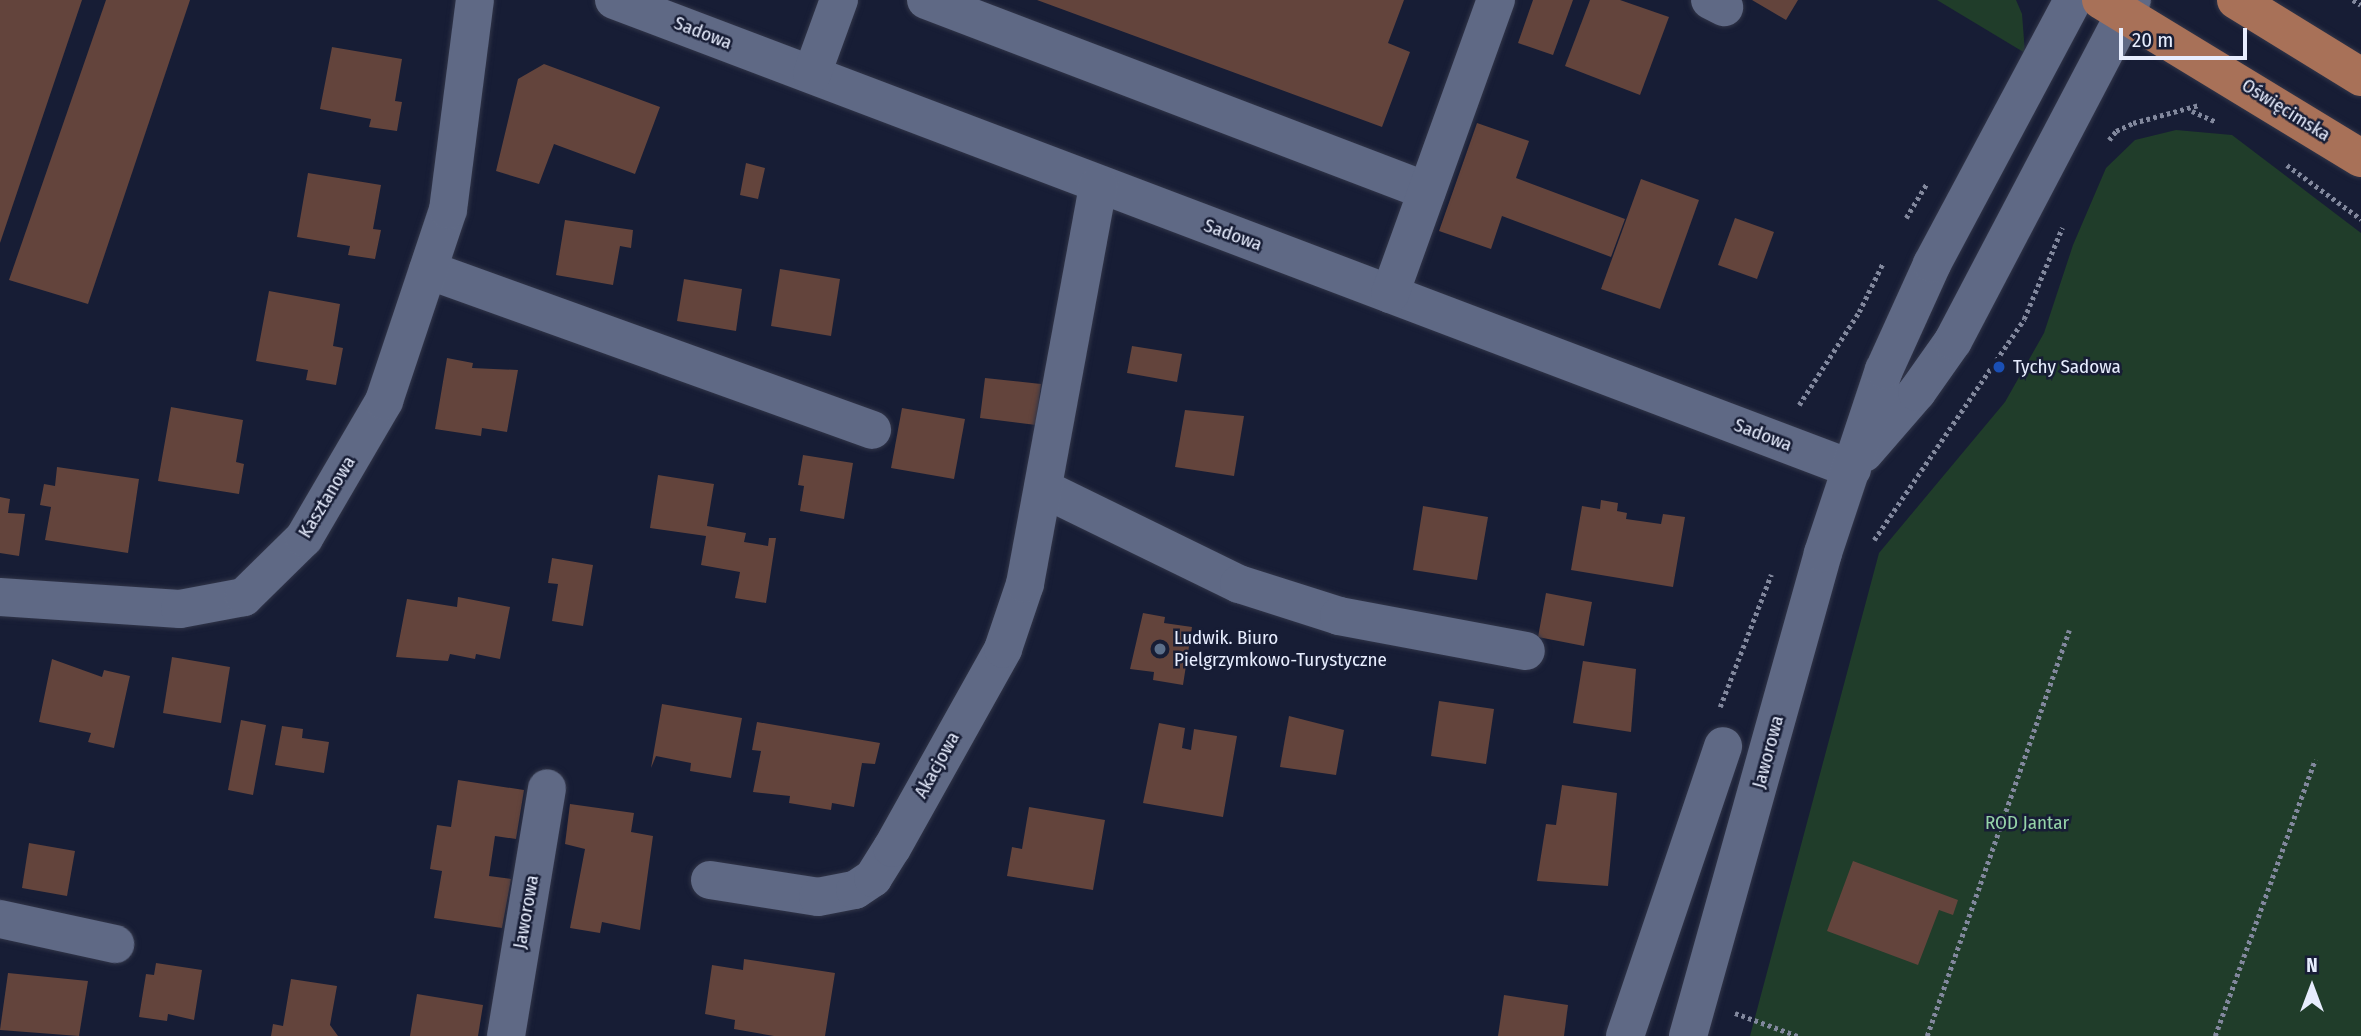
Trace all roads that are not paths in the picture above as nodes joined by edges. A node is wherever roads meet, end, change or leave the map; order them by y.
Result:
1 (475, 0) edge
2 (614, 0) edge
3 (839, 0) edge
4 (926, 0) edge
5 (1496, 0) edge
6 (2073, 0) edge
7 (2236, 0) edge
8 (2119, 5) edge
9 (812, 74) junction
10 (2361, 77) edge
11 (2361, 158) edge
12 (1098, 185) junction
13 (1427, 191) junction
14 (428, 270) junction
15 (1391, 294) junction
16 (872, 430) dead end
17 (1852, 469) junction
18 (1044, 489) junction
19 (0, 597) edge
20 (1526, 651) dead end
21 (1723, 746) dead end
22 (547, 788) dead end
23 (710, 880) dead end
24 (0, 919) edge
25 (114, 944) dead end
26 (506, 1036) edge
27 (1625, 1036) edge
28 (1688, 1036) edge

1 - 14 street, Kasztanowa
2 - 9 street, Sadowa
3 - 9 street
4 - 13 street
5 - 13 street
6 - 17 street
7 - 10 main road
8 - 11 main road, Oświęcimska
8 - 17 street
9 - 12 street, Sadowa
12 - 15 street, Sadowa
12 - 18 street, Akacjowa
13 - 15 street
14 - 16 street
14 - 19 street, Kasztanowa
15 - 17 street, Sadowa
17 - 28 street, Jaworowa
18 - 20 street
18 - 23 street, Akacjowa
21 - 27 street
22 - 26 street, Jaworowa
24 - 25 street

